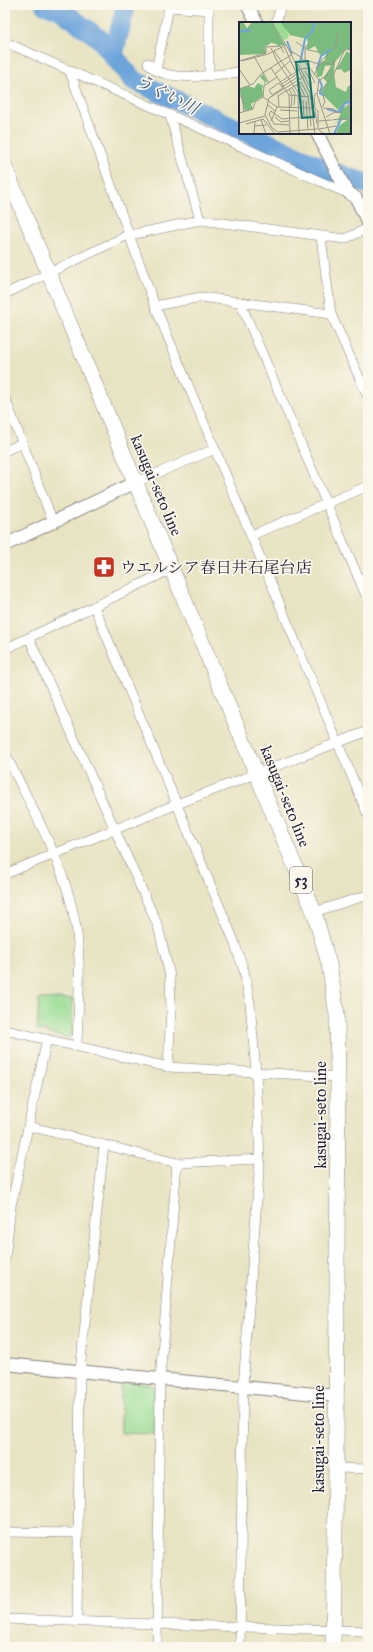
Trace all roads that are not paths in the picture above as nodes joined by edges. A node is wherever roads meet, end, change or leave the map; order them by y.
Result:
1 (247, 5) edge
2 (281, 5) edge
3 (209, 7) edge
4 (256, 22) edge
5 (276, 22) edge
6 (5, 42) edge
7 (148, 63) dead end
8 (156, 70) junction
9 (70, 72) junction
10 (239, 72) edge
11 (209, 76) junction
12 (170, 116) junction
13 (318, 134) edge
14 (5, 168) edge
15 (349, 193) junction
16 (200, 220) junction
17 (368, 223) edge
18 (368, 228) edge
19 (130, 236) junction
20 (321, 237) junction
21 (49, 272) junction
22 (5, 294) edge
23 (240, 302) junction
24 (155, 306) junction
25 (331, 314) junction
26 (368, 397) edge
27 (5, 398) edge
28 (22, 443) junction
29 (216, 449) junction
30 (5, 451) edge
31 (136, 482) junction
32 (368, 486) edge
33 (326, 504) junction
34 (53, 522) junction
35 (252, 535) junction
36 (5, 545) edge
37 (172, 568) junction
38 (368, 600) edge
39 (94, 606) junction
40 (29, 638) junction
41 (5, 649) edge
42 (368, 731) edge
43 (338, 743) junction
44 (5, 753) edge
45 (258, 773) junction
46 (177, 804) junction
47 (368, 814) edge
48 (115, 830) junction
49 (54, 855) junction
50 (5, 874) edge
51 (368, 895) edge
52 (314, 912) junction
53 (5, 1030) edge
54 (47, 1039) junction
55 (77, 1046) junction
56 (168, 1067) junction
57 (256, 1072) junction
58 (338, 1077) junction
59 (28, 1126) junction
60 (104, 1145) junction
61 (260, 1159) junction
62 (177, 1163) junction
63 (8, 1205) edge
64 (5, 1259) edge
65 (5, 1364) edge
66 (80, 1371) junction
67 (160, 1379) junction
68 (243, 1387) junction
69 (336, 1396) junction
70 (336, 1468) junction
71 (368, 1469) edge
72 (5, 1532) edge
73 (78, 1533) junction
74 (5, 1619) edge
75 (77, 1621) junction
76 (157, 1623) junction
77 (240, 1627) junction
78 (333, 1630) junction
79 (368, 1630) edge
80 (157, 1647) edge
81 (240, 1647) edge
82 (333, 1647) edge

1 - 4 street
2 - 5 street
3 - 8 street
3 - 11 street
6 - 9 street
7 - 8 street
8 - 11 street
9 - 12 street
9 - 19 street
10 - 11 street
12 - 15 street
12 - 16 street
13 - 15 street
14 - 21 main road, kasugai-seto line / 53
15 - 17 street
16 - 19 street
16 - 20 street
18 - 20 street
19 - 21 street
19 - 24 street
20 - 25 street
21 - 22 street
21 - 31 main road, kasugai-seto line / 53
23 - 24 street
23 - 25 street
23 - 33 street
24 - 29 street
25 - 26 street
27 - 28 street
28 - 30 street
28 - 34 street
29 - 31 street
29 - 35 street
31 - 34 street
31 - 37 main road, kasugai-seto line / 53
32 - 33 street
33 - 35 street
33 - 38 street
34 - 36 street
35 - 43 street
37 - 39 street
37 - 45 main road, kasugai-seto line / 53
39 - 40 street
39 - 46 street
40 - 41 street
40 - 48 street
42 - 43 street
43 - 45 street
43 - 47 street
44 - 49 street
45 - 46 street
45 - 52 main road, kasugai-seto line / 53
46 - 48 street
46 - 57 street
48 - 49 street
48 - 56 street
49 - 50 street
49 - 55 street
51 - 52 street
52 - 58 main road, kasugai-seto line / 53
53 - 54 street
54 - 55 street
54 - 59 street
55 - 56 street
56 - 57 street
57 - 58 street
57 - 61 street
58 - 69 main road, kasugai-seto line / 53
59 - 60 street
59 - 63 street
60 - 62 street
60 - 66 street
61 - 62 street
61 - 68 street
62 - 67 street
63 - 64 street
65 - 66 street
66 - 67 street
66 - 73 street
67 - 68 street
67 - 76 street
68 - 69 street
68 - 77 street
69 - 70 main road, kasugai-seto line / 53
70 - 71 street
70 - 78 main road, kasugai-seto line / 53
72 - 73 street
73 - 75 street
74 - 75 street
75 - 76 street
76 - 77 street
76 - 80 street
77 - 78 street
77 - 81 street
78 - 79 street
78 - 82 main road, kasugai-seto line / 53

